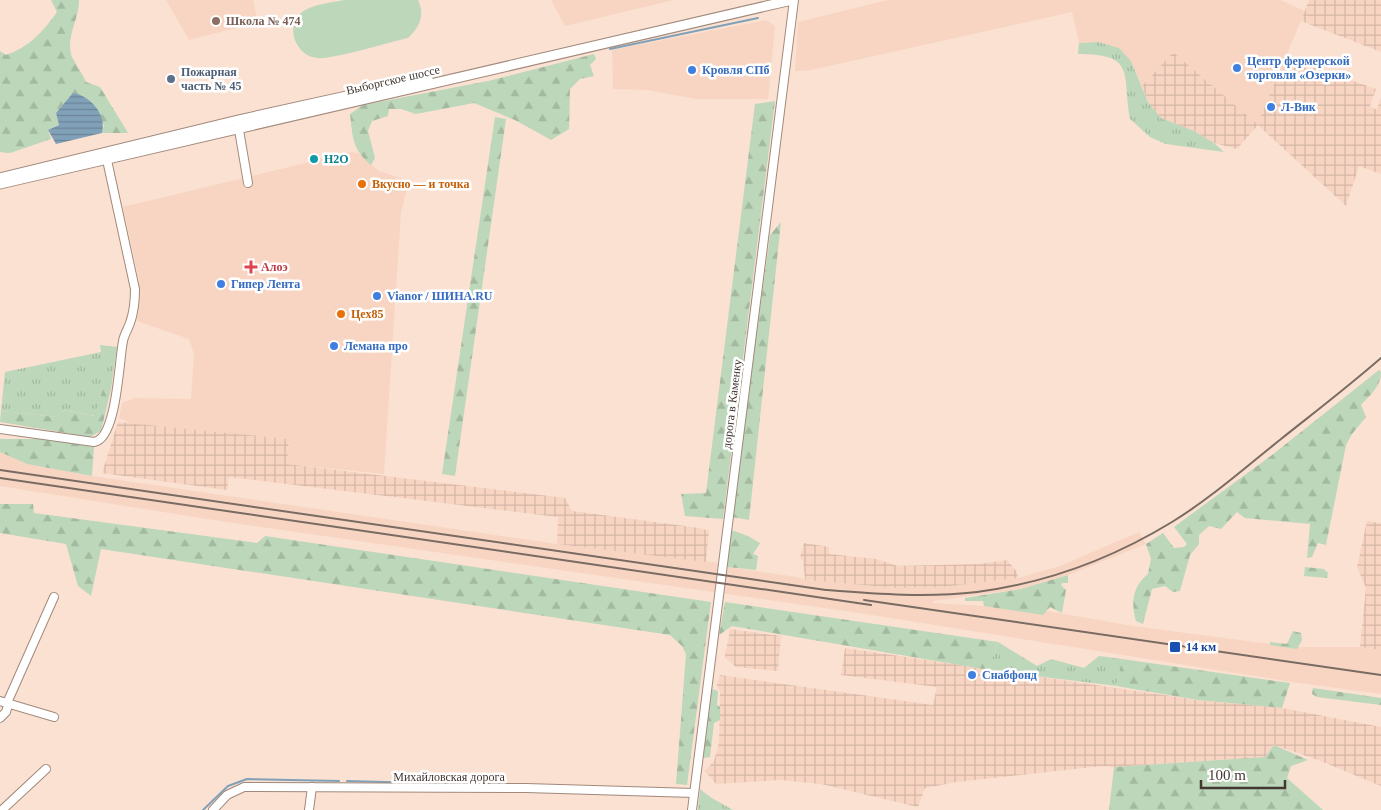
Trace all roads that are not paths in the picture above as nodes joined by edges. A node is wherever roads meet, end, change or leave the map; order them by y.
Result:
1 (765, 0) edge
2 (793, 0) edge
3 (238, 120) junction
4 (238, 130) junction
5 (107, 160) junction
6 (0, 178) edge
7 (248, 183) dead end
8 (0, 184) edge
9 (0, 429) edge
10 (54, 596) dead end
11 (5, 703) edge
12 (54, 717) dead end
13 (0, 718) edge
14 (46, 769) dead end
15 (312, 787) junction
16 (694, 793) junction
17 (2, 810) edge
18 (212, 810) edge
19 (309, 810) edge
20 (692, 810) edge

1 - 3 main road, Выборгское шоссе
2 - 4 main road, Выборгское шоссе
2 - 16 street, дорога в Каменку
3 - 4 street
3 - 6 main road, Выборгское шоссе
4 - 5 main road, Выборгское шоссе
4 - 7 street
5 - 8 main road, Выборгское шоссе
5 - 9 street
10 - 11 street
11 - 12 street
11 - 13 street
14 - 17 street
15 - 16 street, Михайловская дорога
15 - 18 street, Михайловская дорога
15 - 19 street
16 - 20 street, дорога в Каменку

